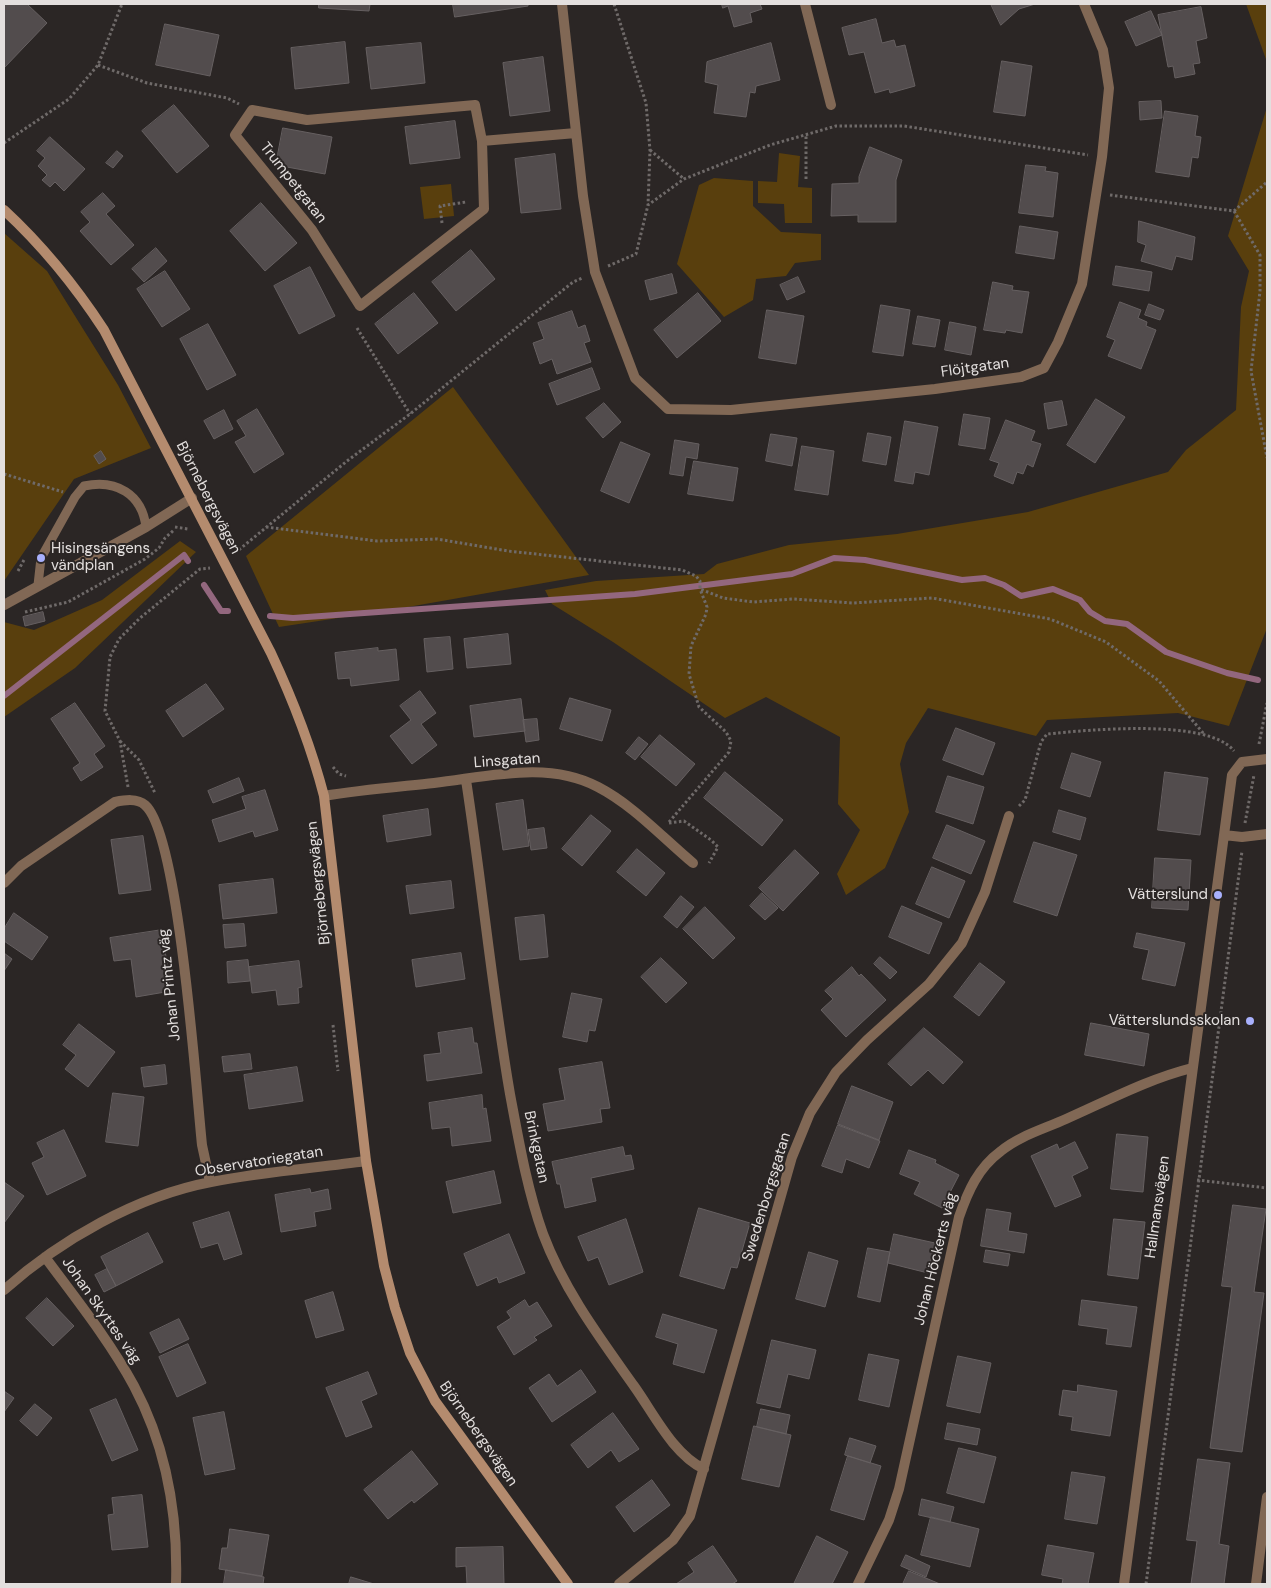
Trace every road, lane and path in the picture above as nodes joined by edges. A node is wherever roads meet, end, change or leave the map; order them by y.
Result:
1 (122, 4) edge
2 (562, 4) edge
3 (614, 4) edge
4 (805, 4) edge
5 (1084, 4) edge
6 (98, 65) junction
7 (831, 105) dead end
8 (252, 110) junction
9 (576, 134) junction
10 (806, 134) junction
11 (482, 141) junction
12 (4, 143) edge
13 (650, 150) junction
14 (1102, 157) junction
15 (684, 179) junction
16 (806, 179) dead end
17 (1267, 182) edge
18 (1097, 193) junction
19 (648, 206) junction
20 (4, 210) edge
21 (1234, 211) junction
22 (595, 272) junction
23 (357, 328) dead end
24 (410, 414) junction
25 (1267, 458) edge
26 (4, 474) edge
27 (69, 489) dead end
28 (66, 494) junction
29 (192, 498) junction
30 (61, 501) dead end
31 (168, 514) junction
32 (146, 527) junction
33 (266, 527) junction
34 (176, 528) junction
35 (194, 533) dead end
36 (232, 544) dead end
37 (236, 552) junction
38 (27, 556) dead end
39 (206, 559) dead end
40 (224, 561) junction
41 (241, 561) dead end
42 (211, 568) junction
43 (18, 571) dead end
44 (216, 576) dead end
45 (38, 585) junction
46 (700, 589) junction
47 (4, 605) edge
48 (20, 614) dead end
49 (1267, 703) edge
50 (1204, 734) junction
51 (120, 742) junction
52 (329, 759) dead end
53 (1262, 759) edge
54 (1242, 762) junction
55 (355, 780) dead end
56 (466, 780) junction
57 (157, 796) dead end
58 (324, 796) junction
59 (130, 800) junction
60 (1009, 816) joint
61 (661, 821) dead end
62 (669, 823) junction
63 (1267, 834) edge
64 (1224, 835) junction
65 (1242, 837) junction
66 (693, 863) dead end
67 (704, 871) dead end
68 (4, 883) edge
69 (333, 1021) dead end
70 (1192, 1068) junction
71 (339, 1078) dead end
72 (366, 1161) junction
73 (1199, 1180) junction
74 (210, 1182) junction
75 (1177, 1182) junction
76 (1267, 1188) edge
77 (45, 1257) junction
78 (4, 1290) edge
79 (704, 1469) junction
80 (1267, 1497) edge
81 (176, 1584) edge
82 (568, 1584) edge
83 (619, 1584) edge
84 (858, 1584) edge
85 (1124, 1584) edge
86 (1146, 1584) edge
87 (1256, 1584) edge

1 - 6 path
2 - 9 street
3 - 13 path
4 - 7 street
5 - 14 street, Flöjtgatan
6 - 8 path
6 - 12 path
8 - 11 street, Trumpetgatan
8 - 11 street, Trumpetgatan
9 - 11 street
9 - 22 street
10 - 14 path
10 - 15 path
10 - 16 path
13 - 15 path
13 - 19 path
14 - 18 street, Flöjtgatan
15 - 19 path
17 - 21 path
18 - 21 path
18 - 22 street, Flöjtgatan
19 - 22 path
20 - 29 street, Björnebergsvägen
21 - 25 path
22 - 24 path
23 - 24 path
24 - 33 path
26 - 28 path
27 - 28 path
28 - 30 path
29 - 31 street
29 - 40 street, Björnebergsvägen
31 - 32 street
31 - 34 path
32 - 45 street
32 - 45 lane
33 - 37 path
33 - 46 path
34 - 35 path
34 - 48 path
36 - 37 path
37 - 40 path
37 - 41 path
38 - 43 path
39 - 42 path
40 - 42 path
40 - 58 street, Björnebergsvägen
42 - 44 path
42 - 51 path
45 - 47 street
46 - 50 path
46 - 62 path
49 - 53 path
50 - 54 path
50 - 60 path
51 - 57 path
51 - 59 path
52 - 55 path
53 - 54 street
53 - 65 path
54 - 64 street, Hallmansvägen
56 - 58 street, Linsgatan
56 - 66 street, Linsgatan
56 - 79 street, Brinkgatan
58 - 72 street, Björnebergsvägen
59 - 68 street
59 - 74 street, Johan Printz väg
60 - 79 street, Swedenborgsgatan
61 - 62 path
62 - 67 path
63 - 65 street
64 - 65 street
64 - 70 street, Hallmansvägen
65 - 73 path
69 - 71 path
70 - 75 street, Hallmansvägen
70 - 84 street, Johan Höckerts väg
72 - 74 street, Observatoriegatan
72 - 82 street, Björnebergsvägen
73 - 75 path
73 - 76 path
73 - 86 path
74 - 77 street, Observatoriegatan
75 - 85 street, Hallmansvägen
77 - 78 street, Observatoriegatan
77 - 81 street, Johan Skyttes väg
79 - 83 street, Swedenborgsgatan
80 - 87 street

